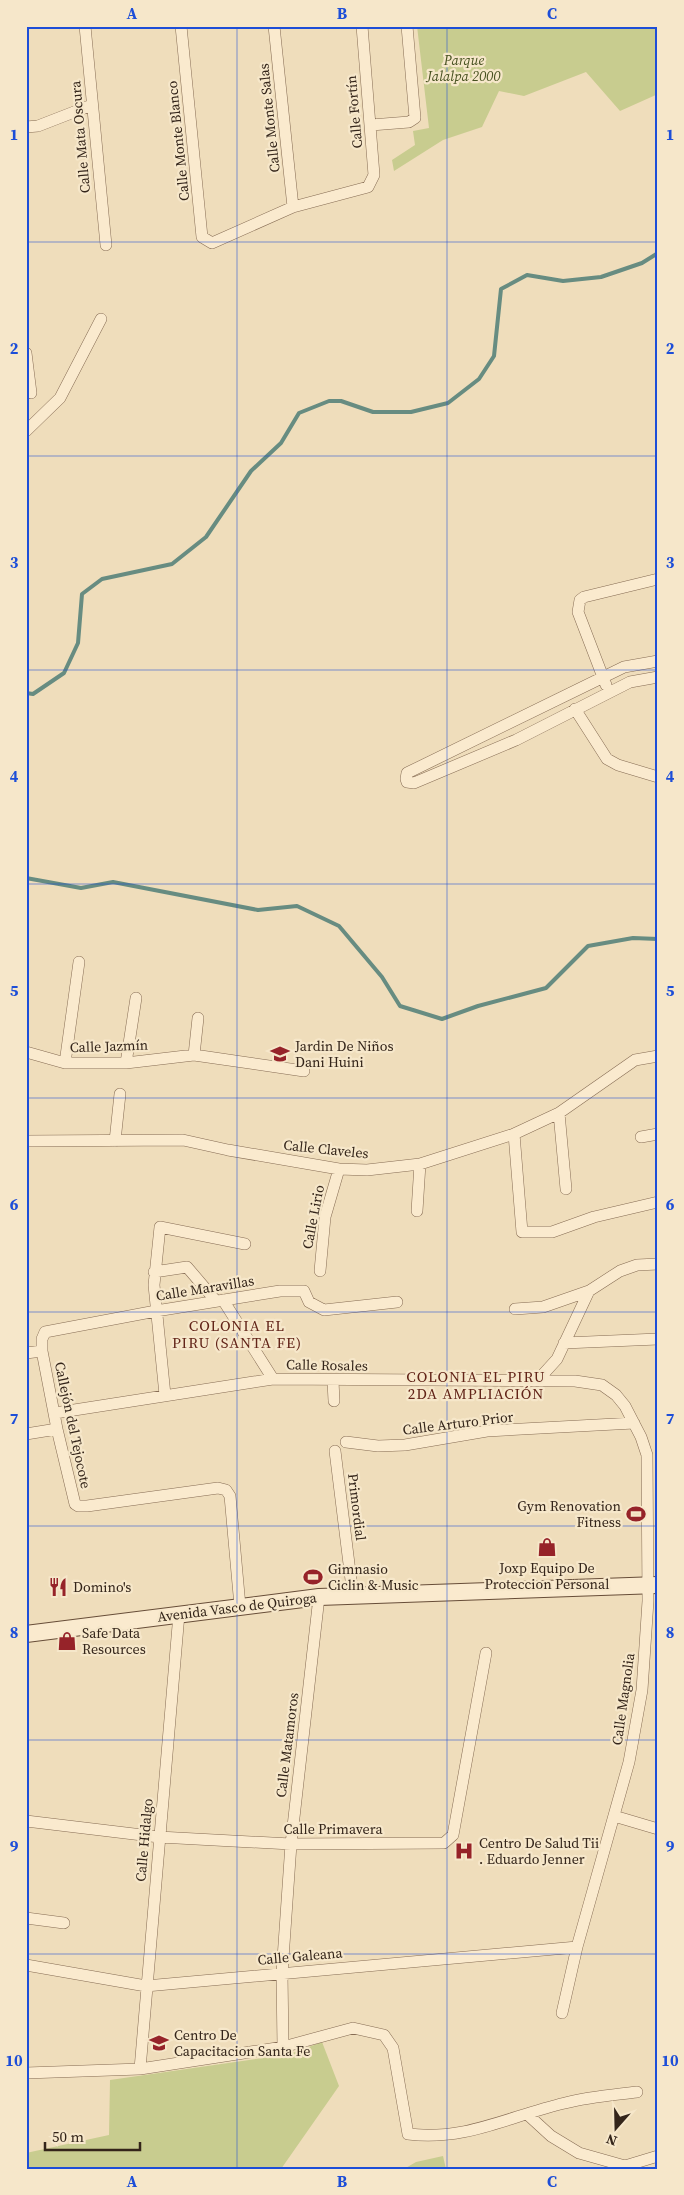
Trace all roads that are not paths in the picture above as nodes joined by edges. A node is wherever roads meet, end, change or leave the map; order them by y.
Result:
1 (85, 26) edge
2 (181, 26) edge
3 (274, 26) edge
4 (362, 26) edge
5 (407, 26) edge
6 (92, 105) junction
7 (371, 125) junction
8 (26, 128) edge
9 (293, 207) junction
10 (106, 245) dead end
11 (101, 319) dead end
12 (26, 353) edge
13 (31, 393) dead end
14 (26, 431) edge
15 (658, 579) edge
16 (658, 661) edge
17 (658, 677) edge
18 (604, 678) junction
19 (609, 692) junction
20 (575, 709) junction
21 (531, 712) junction
22 (509, 724) junction
23 (537, 730) junction
24 (516, 740) junction
25 (658, 777) edge
26 (79, 962) dead end
27 (136, 998) dead end
28 (198, 1018) dead end
29 (26, 1052) edge
30 (194, 1055) junction
31 (658, 1056) edge
32 (65, 1063) junction
33 (126, 1063) junction
34 (304, 1070) dead end
35 (120, 1094) dead end
36 (559, 1113) junction
37 (514, 1134) junction
38 (658, 1134) edge
39 (640, 1137) dead end
40 (26, 1141) edge
41 (115, 1141) junction
42 (420, 1164) junction
43 (339, 1169) junction
44 (566, 1189) dead end
45 (658, 1202) edge
46 (417, 1211) dead end
47 (245, 1244) dead end
48 (658, 1264) edge
49 (320, 1271) dead end
50 (154, 1272) junction
51 (589, 1291) junction
52 (220, 1301) junction
53 (397, 1302) dead end
54 (515, 1309) dead end
55 (156, 1310) junction
56 (658, 1339) edge
57 (564, 1343) junction
58 (42, 1351) junction
59 (26, 1353) edge
60 (273, 1379) junction
61 (333, 1381) junction
62 (537, 1382) junction
63 (602, 1385) joint
64 (165, 1394) junction
65 (334, 1402) dead end
66 (55, 1413) junction
67 (634, 1423) junction
68 (57, 1429) junction
69 (26, 1434) edge
70 (346, 1442) dead end
71 (335, 1451) dead end
72 (658, 1484) edge
73 (648, 1490) junction
74 (653, 1585) edge
75 (353, 1596) junction
76 (319, 1597) junction
77 (240, 1606) junction
78 (180, 1614) junction
79 (26, 1634) edge
80 (486, 1653) dead end
81 (614, 1816) junction
82 (26, 1821) edge
83 (658, 1829) edge
84 (159, 1837) junction
85 (290, 1844) junction
86 (26, 1918) edge
87 (64, 1923) dead end
88 (578, 1947) junction
89 (26, 1965) edge
90 (282, 1973) junction
91 (146, 1986) junction
92 (562, 2013) dead end
93 (283, 2047) junction
94 (140, 2069) junction
95 (26, 2073) edge
96 (637, 2092) dead end
97 (527, 2114) junction
98 (658, 2156) edge

1 - 6 street, Calle Mata Oscura
2 - 9 street, Calle Monte Blanco
3 - 9 street, Calle Monte Salas
4 - 7 street, Calle Fortín
5 - 7 street
6 - 8 street
6 - 10 street, Calle Mata Oscura
7 - 9 street, Calle Fortín
11 - 14 street
12 - 13 street
15 - 18 street
16 - 18 street
17 - 19 street
18 - 19 street
18 - 21 street
19 - 20 street
20 - 23 street
20 - 25 street
21 - 22 street
21 - 23 street
22 - 24 street
22 - 24 street
23 - 24 street
26 - 32 street
27 - 33 street
28 - 30 street
29 - 32 street, Calle Jazmín
30 - 33 street, Calle Jazmín
30 - 34 street, Calle Jazmín
31 - 36 street, Calle Claveles
32 - 33 street, Calle Jazmín
35 - 41 street
36 - 37 street, Calle Claveles
36 - 44 street
37 - 42 street, Calle Claveles
37 - 45 street
38 - 39 street
40 - 41 street, Calle Claveles
41 - 43 street, Calle Claveles
42 - 43 street, Calle Claveles
42 - 46 street
43 - 49 street, Calle Lirio
47 - 50 street
48 - 51 street
50 - 52 street
50 - 55 street
51 - 54 street
51 - 57 street
52 - 53 street, Calle Maravillas
52 - 55 street, Calle Maravillas
52 - 60 street
55 - 58 street, Calle Maravillas
55 - 64 street
56 - 57 street
57 - 62 street
58 - 59 street
58 - 66 street, Callejón del Tejocote
60 - 61 street, Calle Rosales
60 - 64 street, Calle Rosales
61 - 62 street, Calle Rosales
61 - 65 street
62 - 63 street, Calle Rosales
63 - 67 street, Calle Magnolia
64 - 66 street, Calle Rosales
66 - 68 street, Callejón del Tejocote
67 - 70 street, Calle Arturo Prior
67 - 73 street, Calle Magnolia
68 - 69 street
68 - 77 street, Callejón del Tejocote
71 - 75 street, Primordial
72 - 73 street
73 - 74 street, Calle Magnolia
74 - 75 main road, Avenida Vasco de Quiroga
74 - 81 street, Calle Magnolia
75 - 76 main road, Avenida Vasco de Quiroga
76 - 77 main road, Avenida Vasco de Quiroga
76 - 85 street, Calle Matamoros
77 - 78 main road, Avenida Vasco de Quiroga
78 - 79 main road, Avenida Vasco de Quiroga
78 - 84 street, Calle Hidalgo
80 - 85 street, Calle Primavera
81 - 83 street
81 - 88 street, Calle Magnolia
82 - 84 street, Calle Primavera
84 - 85 street, Calle Primavera
84 - 91 street, Calle Hidalgo
85 - 90 street, Calle Matamoros
86 - 87 street
88 - 90 street, Calle Galeana
88 - 92 street, Calle Magnolia
89 - 91 street, Calle Galeana
90 - 91 street, Calle Galeana
90 - 93 street, Calle Matamoros
91 - 94 street, Calle Hidalgo
93 - 94 street
93 - 97 street
94 - 95 street
96 - 97 street
97 - 98 street

